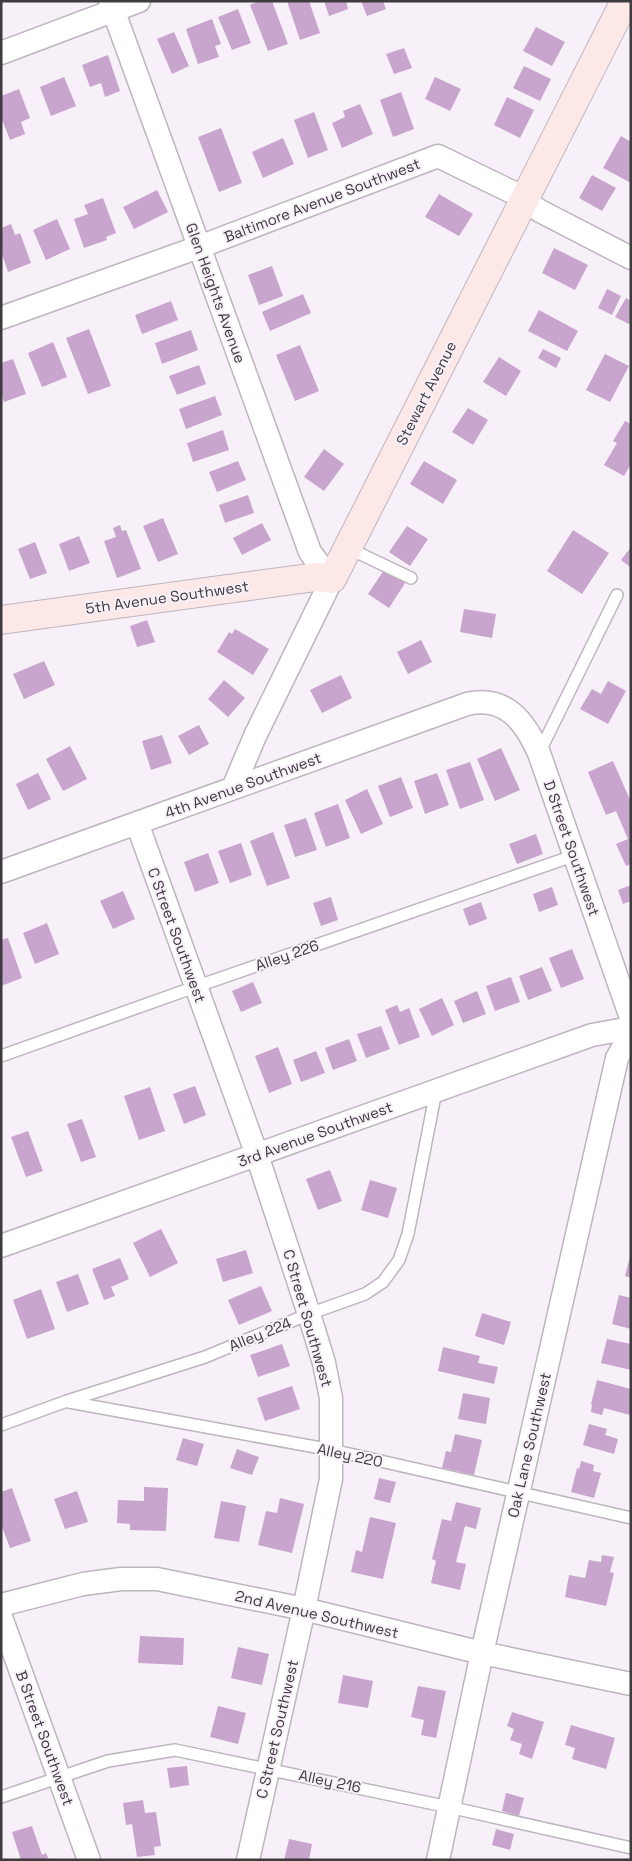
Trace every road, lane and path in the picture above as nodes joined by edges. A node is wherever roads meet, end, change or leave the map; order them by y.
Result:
1 (140, 1) edge
2 (625, 1) edge
3 (112, 6) edge
4 (1, 53) edge
5 (524, 200) junction
6 (199, 247) junction
7 (631, 258) edge
8 (1, 318) edge
9 (348, 548) junction
10 (411, 578) dead end
11 (332, 579) junction
12 (617, 595) dead end
13 (1, 620) edge
14 (485, 702) joint
15 (539, 753) junction
16 (233, 788) junction
17 (137, 823) junction
18 (574, 856) junction
19 (1, 872) edge
20 (195, 986) junction
21 (631, 1018) edge
22 (631, 1028) edge
23 (631, 1034) edge
24 (1, 1056) edge
25 (436, 1091) junction
26 (257, 1155) junction
27 (1, 1246) edge
28 (309, 1314) junction
29 (67, 1401) junction
30 (1, 1425) edge
31 (332, 1450) junction
32 (518, 1493) junction
33 (631, 1518) edge
34 (1, 1605) edge
35 (304, 1609) junction
36 (1, 1617) edge
37 (482, 1653) junction
38 (631, 1684) edge
39 (268, 1768) junction
40 (59, 1776) junction
41 (1, 1797) edge
42 (449, 1807) junction
43 (631, 1848) edge
44 (89, 1860) edge
45 (248, 1860) edge
46 (438, 1860) edge

1 - 3 street
2 - 5 street, Stewart Avenue
3 - 4 street
3 - 6 street, Glen Heights Avenue
5 - 6 street, Baltimore Avenue Southwest
5 - 7 street, Baltimore Avenue Southwest
5 - 9 street, Stewart Avenue
6 - 8 street, Baltimore Avenue Southwest
6 - 11 street, Glen Heights Avenue
9 - 10 lane
9 - 11 street, Stewart Avenue
11 - 13 street, 5th Avenue Southwest
11 - 16 street, Stewart Avenue
12 - 15 lane
14 - 15 street, D Street Southwest
14 - 16 street, 4th Avenue Southwest
15 - 18 street, D Street Southwest
16 - 17 street, 4th Avenue Southwest
17 - 19 street, 4th Avenue Southwest
17 - 20 street, C Street Southwest
18 - 20 lane, Alley 226
18 - 21 street, D Street Southwest
20 - 24 lane, Alley 226
20 - 26 street, C Street Southwest
22 - 25 street, 3rd Avenue Southwest
23 - 32 street, Oak Lane Southwest
25 - 26 street, 3rd Avenue Southwest
25 - 28 lane, Alley 224
26 - 27 street, 3rd Avenue Southwest
26 - 28 street, C Street Southwest
28 - 29 lane, Alley 224
28 - 31 street, C Street Southwest
29 - 30 lane, Alley 224
29 - 31 lane, Alley 220
31 - 32 lane, Alley 220
31 - 35 street, C Street Southwest
32 - 33 lane, Alley 220
32 - 37 street, Oak Lane Southwest
34 - 35 street, 2nd Avenue Southwest
35 - 37 street, 2nd Avenue Southwest
35 - 39 street, C Street Southwest
36 - 40 street, B Street Southwest
37 - 38 street, 2nd Avenue Southwest
37 - 42 street, Oak Lane Southwest
39 - 40 lane, Alley 216
39 - 42 lane, Alley 216
39 - 45 street, C Street Southwest
40 - 41 lane, Alley 216
40 - 44 street, B Street Southwest
42 - 43 lane, Alley 216
42 - 46 street, Oak Lane Southwest

